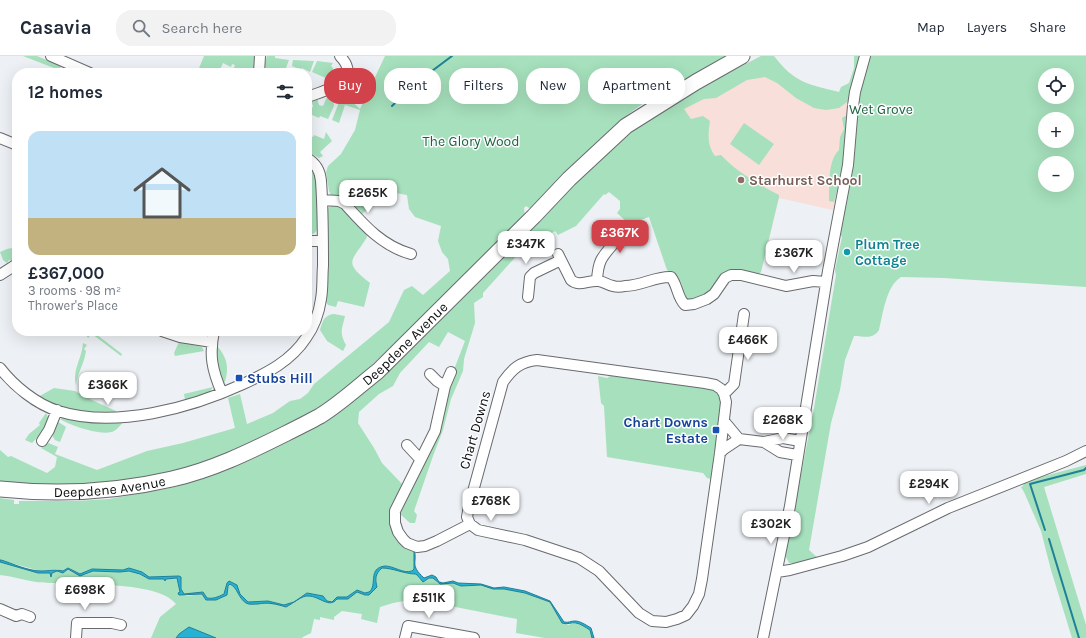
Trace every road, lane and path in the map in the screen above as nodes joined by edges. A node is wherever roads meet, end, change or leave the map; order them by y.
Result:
1 (51, 56) edge
2 (260, 56) edge
3 (340, 56) edge
4 (742, 56) edge
5 (865, 56) edge
6 (79, 68) edge
7 (259, 68) edge
8 (312, 95) edge
9 (0, 138) edge
10 (12, 143) edge
11 (312, 162) edge
12 (322, 200) junction
13 (312, 241) edge
14 (323, 241) junction
15 (615, 242) dead end
16 (411, 254) dead end
17 (12, 267) edge
18 (0, 275) edge
19 (597, 281) junction
20 (826, 282) junction
21 (528, 297) dead end
22 (744, 314) dead end
23 (312, 327) edge
24 (177, 336) edge
25 (213, 336) edge
26 (307, 336) edge
27 (212, 342) junction
28 (1, 370) edge
29 (451, 372) dead end
30 (430, 374) dead end
31 (445, 386) junction
32 (222, 393) junction
33 (724, 394) junction
34 (57, 410) junction
35 (724, 421) junction
36 (739, 439) junction
37 (42, 441) dead end
38 (800, 441) junction
39 (764, 442) junction
40 (407, 445) dead end
41 (1086, 451) edge
42 (720, 453) junction
43 (798, 455) junction
44 (420, 459) junction
45 (0, 488) edge
46 (470, 524) junction
47 (777, 572) junction
48 (0, 609) edge
49 (30, 617) dead end
50 (121, 625) dead end
51 (439, 635) edge
52 (76, 638) edge
53 (405, 638) edge
54 (474, 638) edge
55 (763, 638) edge

1 - 6 street
2 - 7 street
3 - 8 street
4 - 45 highway, Deepdene Avenue
5 - 20 street
9 - 10 street
11 - 12 street
12 - 14 street
12 - 16 street
13 - 14 street
14 - 23 street
15 - 19 street
17 - 18 street
19 - 20 street
19 - 21 street
20 - 38 street
22 - 33 street
24 - 27 street
25 - 27 street
26 - 32 street
27 - 32 street
28 - 34 street
29 - 31 street
30 - 31 street
31 - 44 street
32 - 34 street
33 - 35 street
33 - 46 street, Chart Downs
34 - 37 street
35 - 36 street
35 - 42 street
36 - 39 street
36 - 42 street
38 - 39 street
38 - 43 street
39 - 43 street
40 - 44 street
41 - 47 street
42 - 46 street
43 - 47 street
44 - 46 street
47 - 55 street
48 - 49 street
50 - 52 street
51 - 53 street
51 - 54 street

